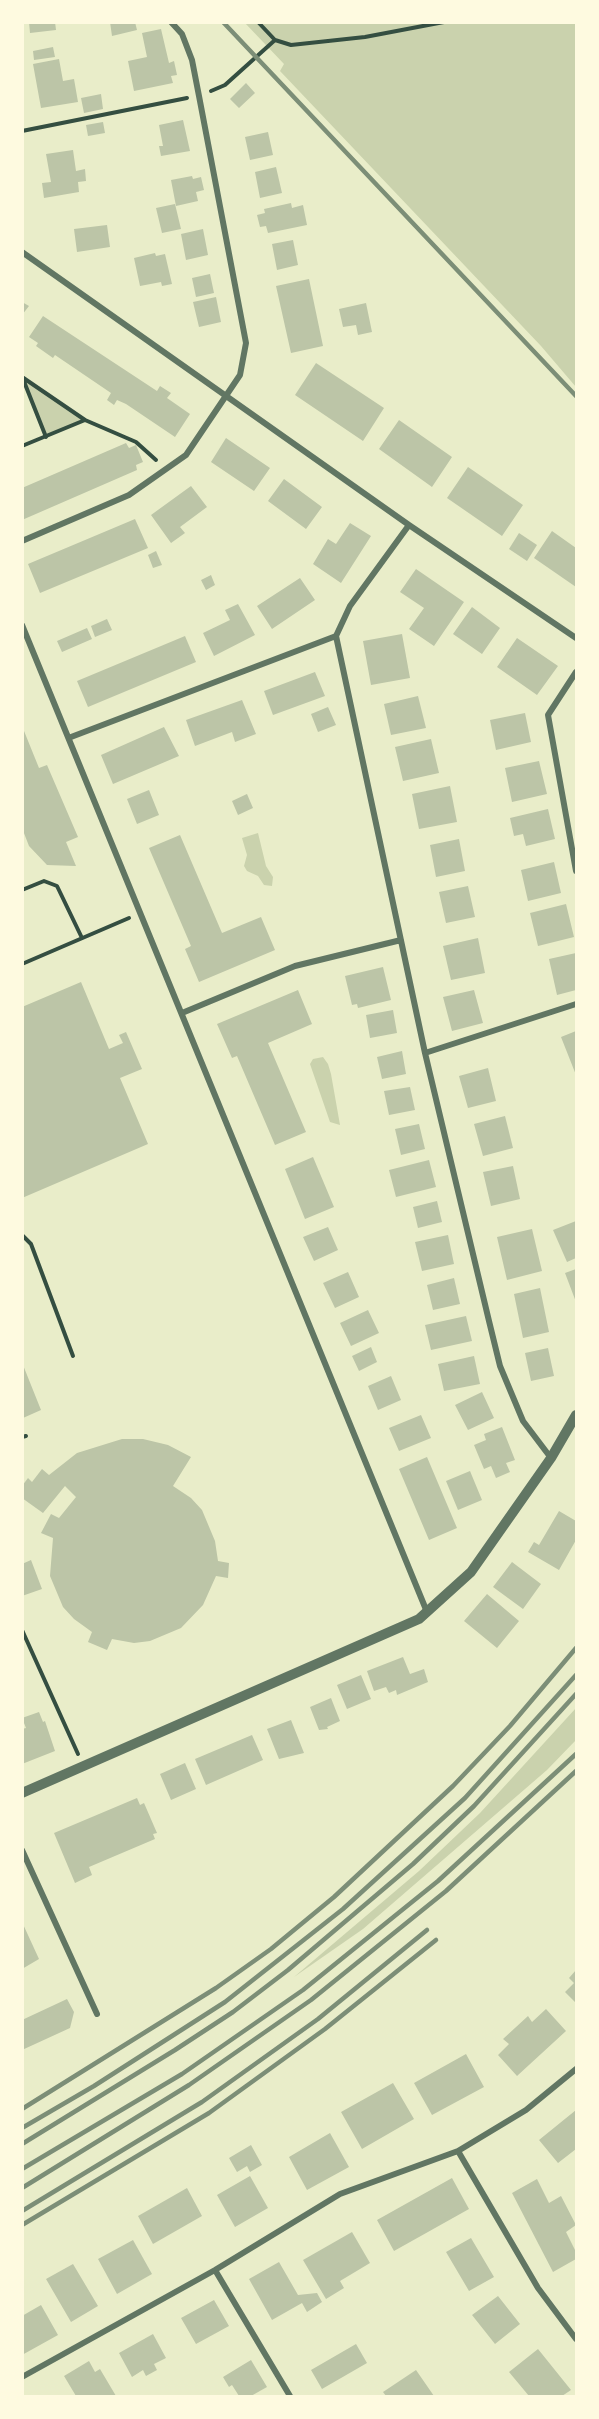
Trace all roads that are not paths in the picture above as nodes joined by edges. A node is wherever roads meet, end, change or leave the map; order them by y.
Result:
1 (171, 22) edge
2 (22, 252) edge
3 (226, 394) junction
4 (409, 525) junction
5 (22, 541) edge
6 (22, 625) edge
7 (336, 636) junction
8 (576, 638) edge
9 (576, 672) edge
10 (71, 737) junction
11 (576, 871) edge
12 (401, 940) junction
13 (576, 1004) edge
14 (182, 1013) junction
15 (425, 1053) junction
16 (576, 1415) edge
17 (551, 1458) junction
18 (428, 1613) junction
19 (22, 1793) edge
20 (22, 1850) edge
21 (98, 2014) dead end
22 (576, 2069) edge
23 (458, 2151) junction
24 (215, 2270) junction
25 (576, 2339) edge
26 (22, 2377) edge
27 (290, 2397) edge

1 - 3 street
2 - 3 street
3 - 4 street
3 - 5 street
4 - 7 street
4 - 8 street
6 - 10 street
7 - 10 street
7 - 12 street
9 - 11 street
10 - 14 street
12 - 14 street
12 - 15 street
13 - 15 street
14 - 18 street
15 - 17 street
16 - 17 street
17 - 18 street
18 - 19 street
20 - 21 street
22 - 23 street
23 - 24 street
23 - 25 street
24 - 26 street
24 - 27 street

